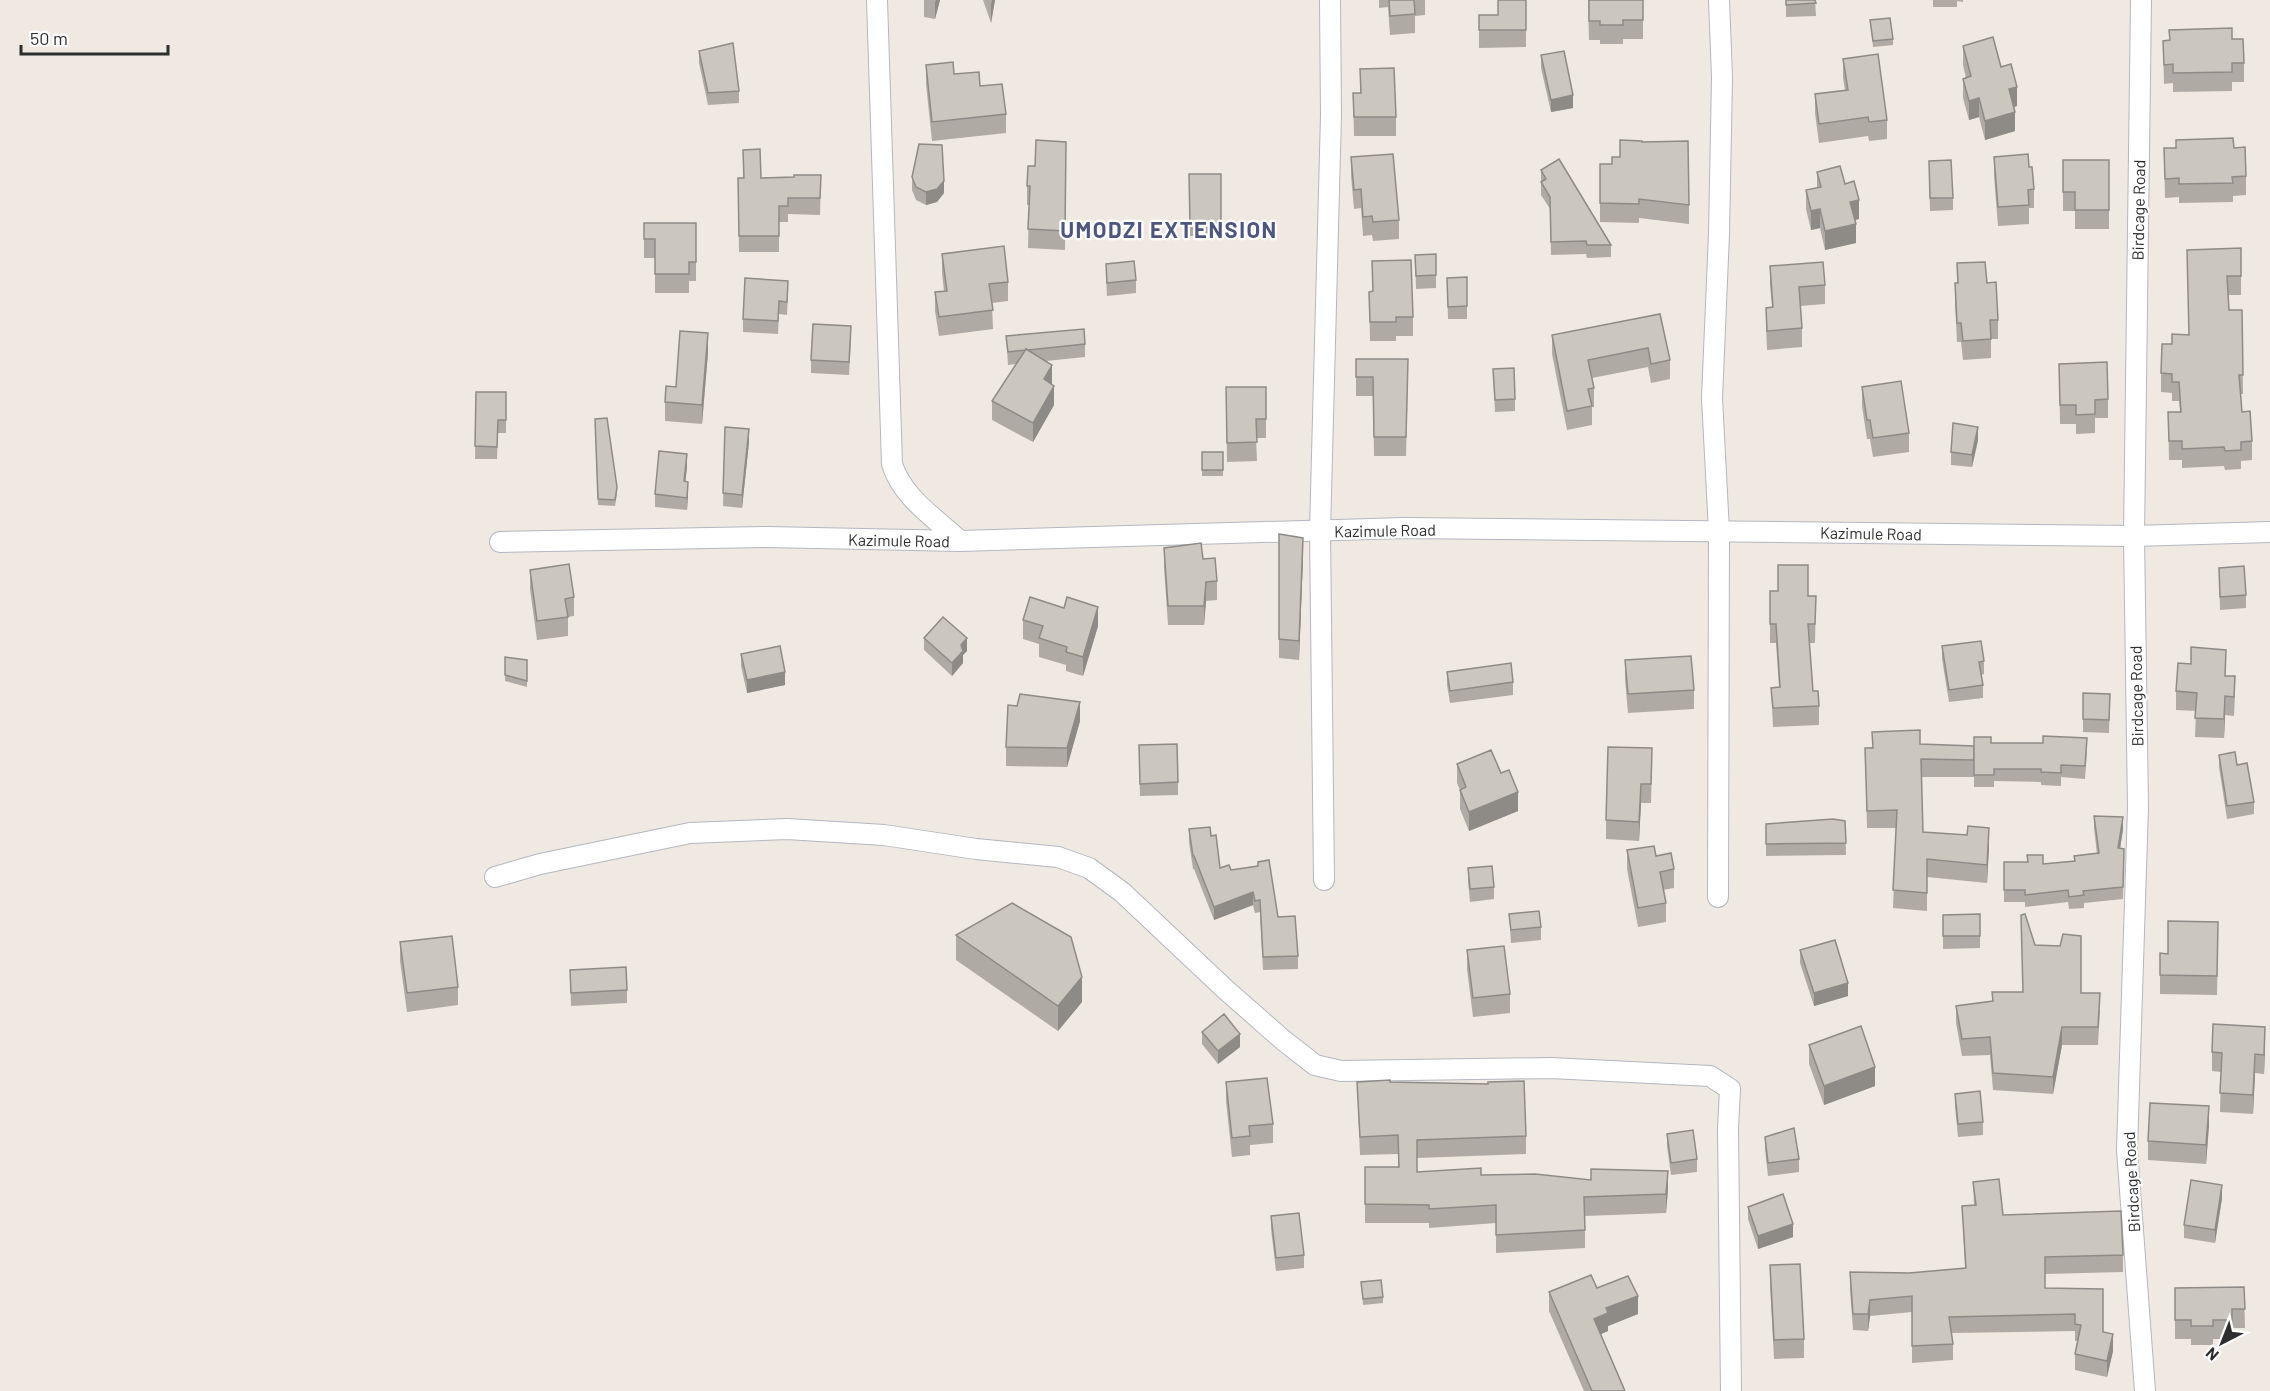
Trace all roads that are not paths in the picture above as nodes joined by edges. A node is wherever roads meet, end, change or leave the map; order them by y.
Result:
1 (877, 0) edge
2 (1330, 0) edge
3 (1719, 0) edge
4 (2141, 0) edge
5 (1320, 531) junction
6 (1719, 531) junction
7 (2270, 532) edge
8 (2134, 536) junction
9 (960, 541) junction
10 (500, 542) dead end
11 (495, 877) dead end
12 (1324, 880) dead end
13 (1718, 897) dead end
14 (1731, 1391) edge
15 (2145, 1391) edge

1 - 9 street
2 - 5 street
3 - 6 street
4 - 8 street, Birdcage Road
5 - 6 street, Kazimule Road
5 - 9 street, Kazimule Road
5 - 12 street
6 - 8 street, Kazimule Road
6 - 13 street
7 - 8 street, Kazimule Road
8 - 15 street, Birdcage Road
9 - 10 street, Kazimule Road
11 - 14 street

